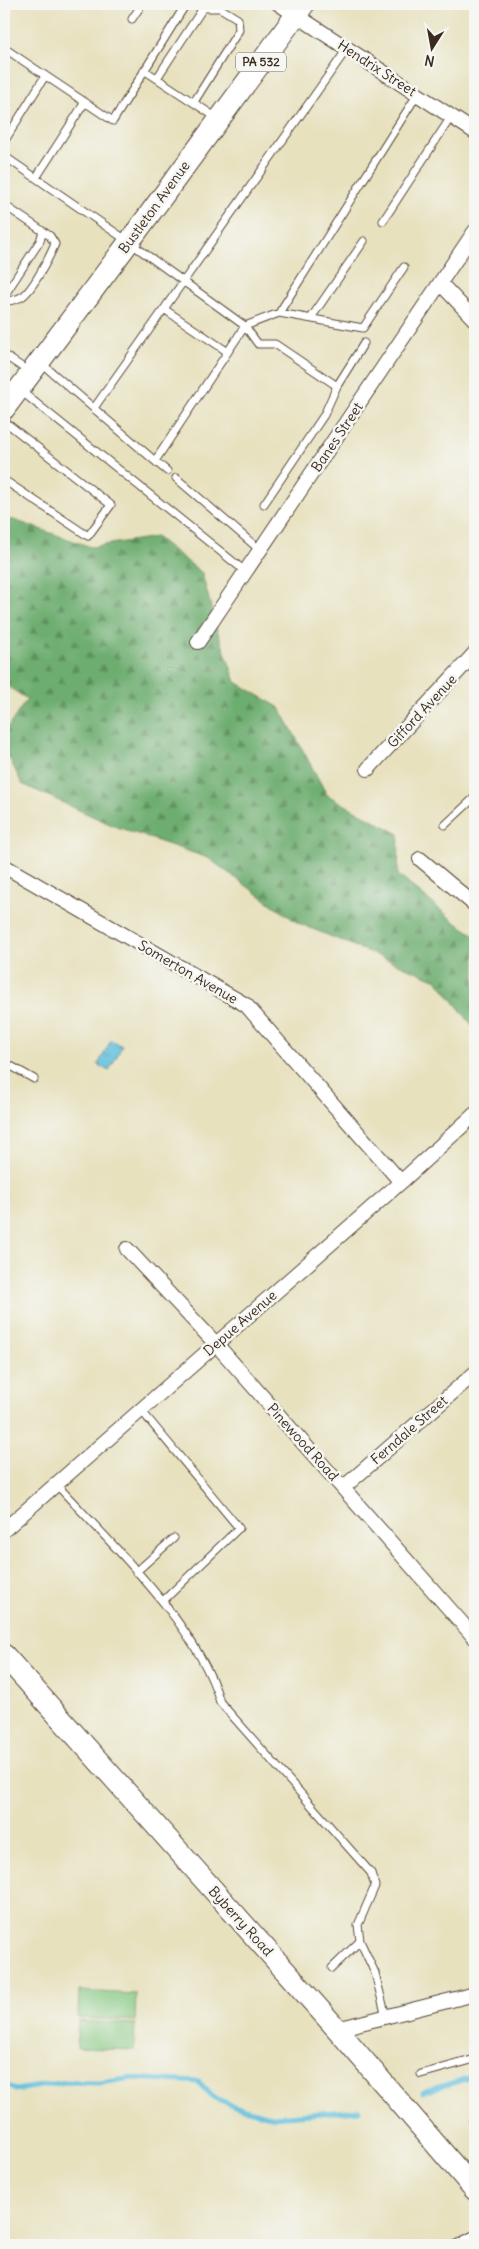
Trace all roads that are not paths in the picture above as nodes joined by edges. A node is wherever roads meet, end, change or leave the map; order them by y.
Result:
1 (142, 4) edge
2 (186, 4) edge
3 (194, 4) edge
4 (203, 8) junction
5 (293, 8) edge
6 (132, 19) dead end
7 (4, 48) edge
8 (347, 49) junction
9 (144, 70) junction
10 (46, 76) junction
11 (157, 78) junction
12 (417, 95) junction
13 (85, 102) junction
14 (194, 102) junction
15 (452, 117) junction
16 (219, 119) junction
17 (475, 132) edge
18 (4, 142) edge
19 (4, 156) edge
20 (36, 178) junction
21 (4, 205) edge
22 (383, 221) dead end
23 (42, 231) junction
24 (475, 231) edge
25 (364, 241) dead end
26 (129, 242) junction
27 (404, 267) dead end
28 (183, 282) junction
29 (441, 284) junction
30 (4, 296) edge
31 (4, 301) edge
32 (164, 309) junction
33 (279, 312) junction
34 (311, 318) junction
35 (475, 320) edge
36 (245, 326) junction
37 (364, 343) dead end
38 (228, 352) junction
39 (4, 355) edge
40 (29, 374) junction
41 (338, 386) junction
42 (4, 408) edge
43 (94, 408) junction
44 (4, 421) edge
45 (156, 460) junction
46 (167, 471) dead end
47 (176, 478) dead end
48 (4, 480) edge
49 (264, 504) dead end
50 (260, 550) junction
51 (246, 572) junction
52 (198, 642) dead end
53 (475, 653) edge
54 (368, 769) dead end
55 (475, 797) edge
56 (445, 824) dead end
57 (420, 859) dead end
58 (4, 866) edge
59 (475, 905) edge
60 (4, 1062) edge
61 (34, 1079) dead end
62 (475, 1114) edge
63 (401, 1182) junction
64 (127, 1249) dead end
65 (216, 1344) junction
66 (475, 1373) edge
67 (141, 1410) junction
68 (56, 1484) junction
69 (344, 1487) junction
70 (4, 1530) edge
71 (174, 1538) dead end
72 (136, 1572) junction
73 (163, 1601) junction
74 (475, 1638) edge
75 (4, 1654) edge
76 (360, 1941) junction
77 (332, 1968) dead end
78 (475, 1994) edge
79 (386, 2016) junction
80 (337, 2029) junction
81 (475, 2059) edge
82 (421, 2074) dead end
83 (475, 2190) edge
84 (475, 2234) edge
85 (454, 2245) edge

1 - 6 lane
2 - 9 lane
3 - 4 lane
4 - 11 lane
4 - 14 lane
5 - 8 street, Hendrix Street
5 - 16 main road, Bustleton Avenue / PA 532
7 - 10 lane
8 - 12 street, Hendrix Street
8 - 28 lane
9 - 11 lane
9 - 13 lane
10 - 13 lane
10 - 18 lane
11 - 14 lane
12 - 15 street, Hendrix Street
12 - 33 lane
13 - 20 lane
14 - 16 lane
15 - 17 street, Hendrix Street
15 - 22 lane
16 - 26 main road, Bustleton Avenue / PA 532
19 - 20 lane
20 - 26 lane
21 - 23 lane
23 - 30 lane
23 - 31 lane
24 - 29 street, Banes Street
25 - 34 lane
26 - 28 lane
26 - 40 main road, Bustleton Avenue / PA 532
27 - 34 lane
28 - 32 lane
28 - 36 lane
29 - 35 street
29 - 50 street, Banes Street
32 - 38 lane
32 - 43 lane
33 - 34 lane
33 - 36 lane
36 - 38 lane
36 - 41 lane
37 - 41 lane
38 - 45 lane
39 - 40 lane
40 - 42 main road, Bustleton Avenue / PA 532
40 - 43 lane
40 - 51 lane
41 - 49 lane
43 - 45 lane
44 - 48 lane
45 - 46 lane
47 - 50 lane
50 - 51 street, Banes Street
51 - 52 street, Banes Street
53 - 54 street, Gifford Avenue
55 - 56 lane
57 - 59 street
58 - 63 street, Somerton Avenue
60 - 61 lane
62 - 63 street, Depue Avenue
63 - 65 street, Depue Avenue
64 - 65 street, Pinewood Road
65 - 67 street, Depue Avenue
65 - 69 street, Pinewood Road
66 - 69 street, Ferndale Street
67 - 68 street, Depue Avenue
67 - 73 lane
68 - 70 street, Depue Avenue
68 - 72 lane
69 - 74 street, Pinewood Road
71 - 72 lane
72 - 73 lane
73 - 76 lane
75 - 80 main road, Byberry Road
76 - 77 lane
76 - 79 lane
78 - 79 street
79 - 80 street
80 - 83 main road, Byberry Road
81 - 82 lane
84 - 85 lane

